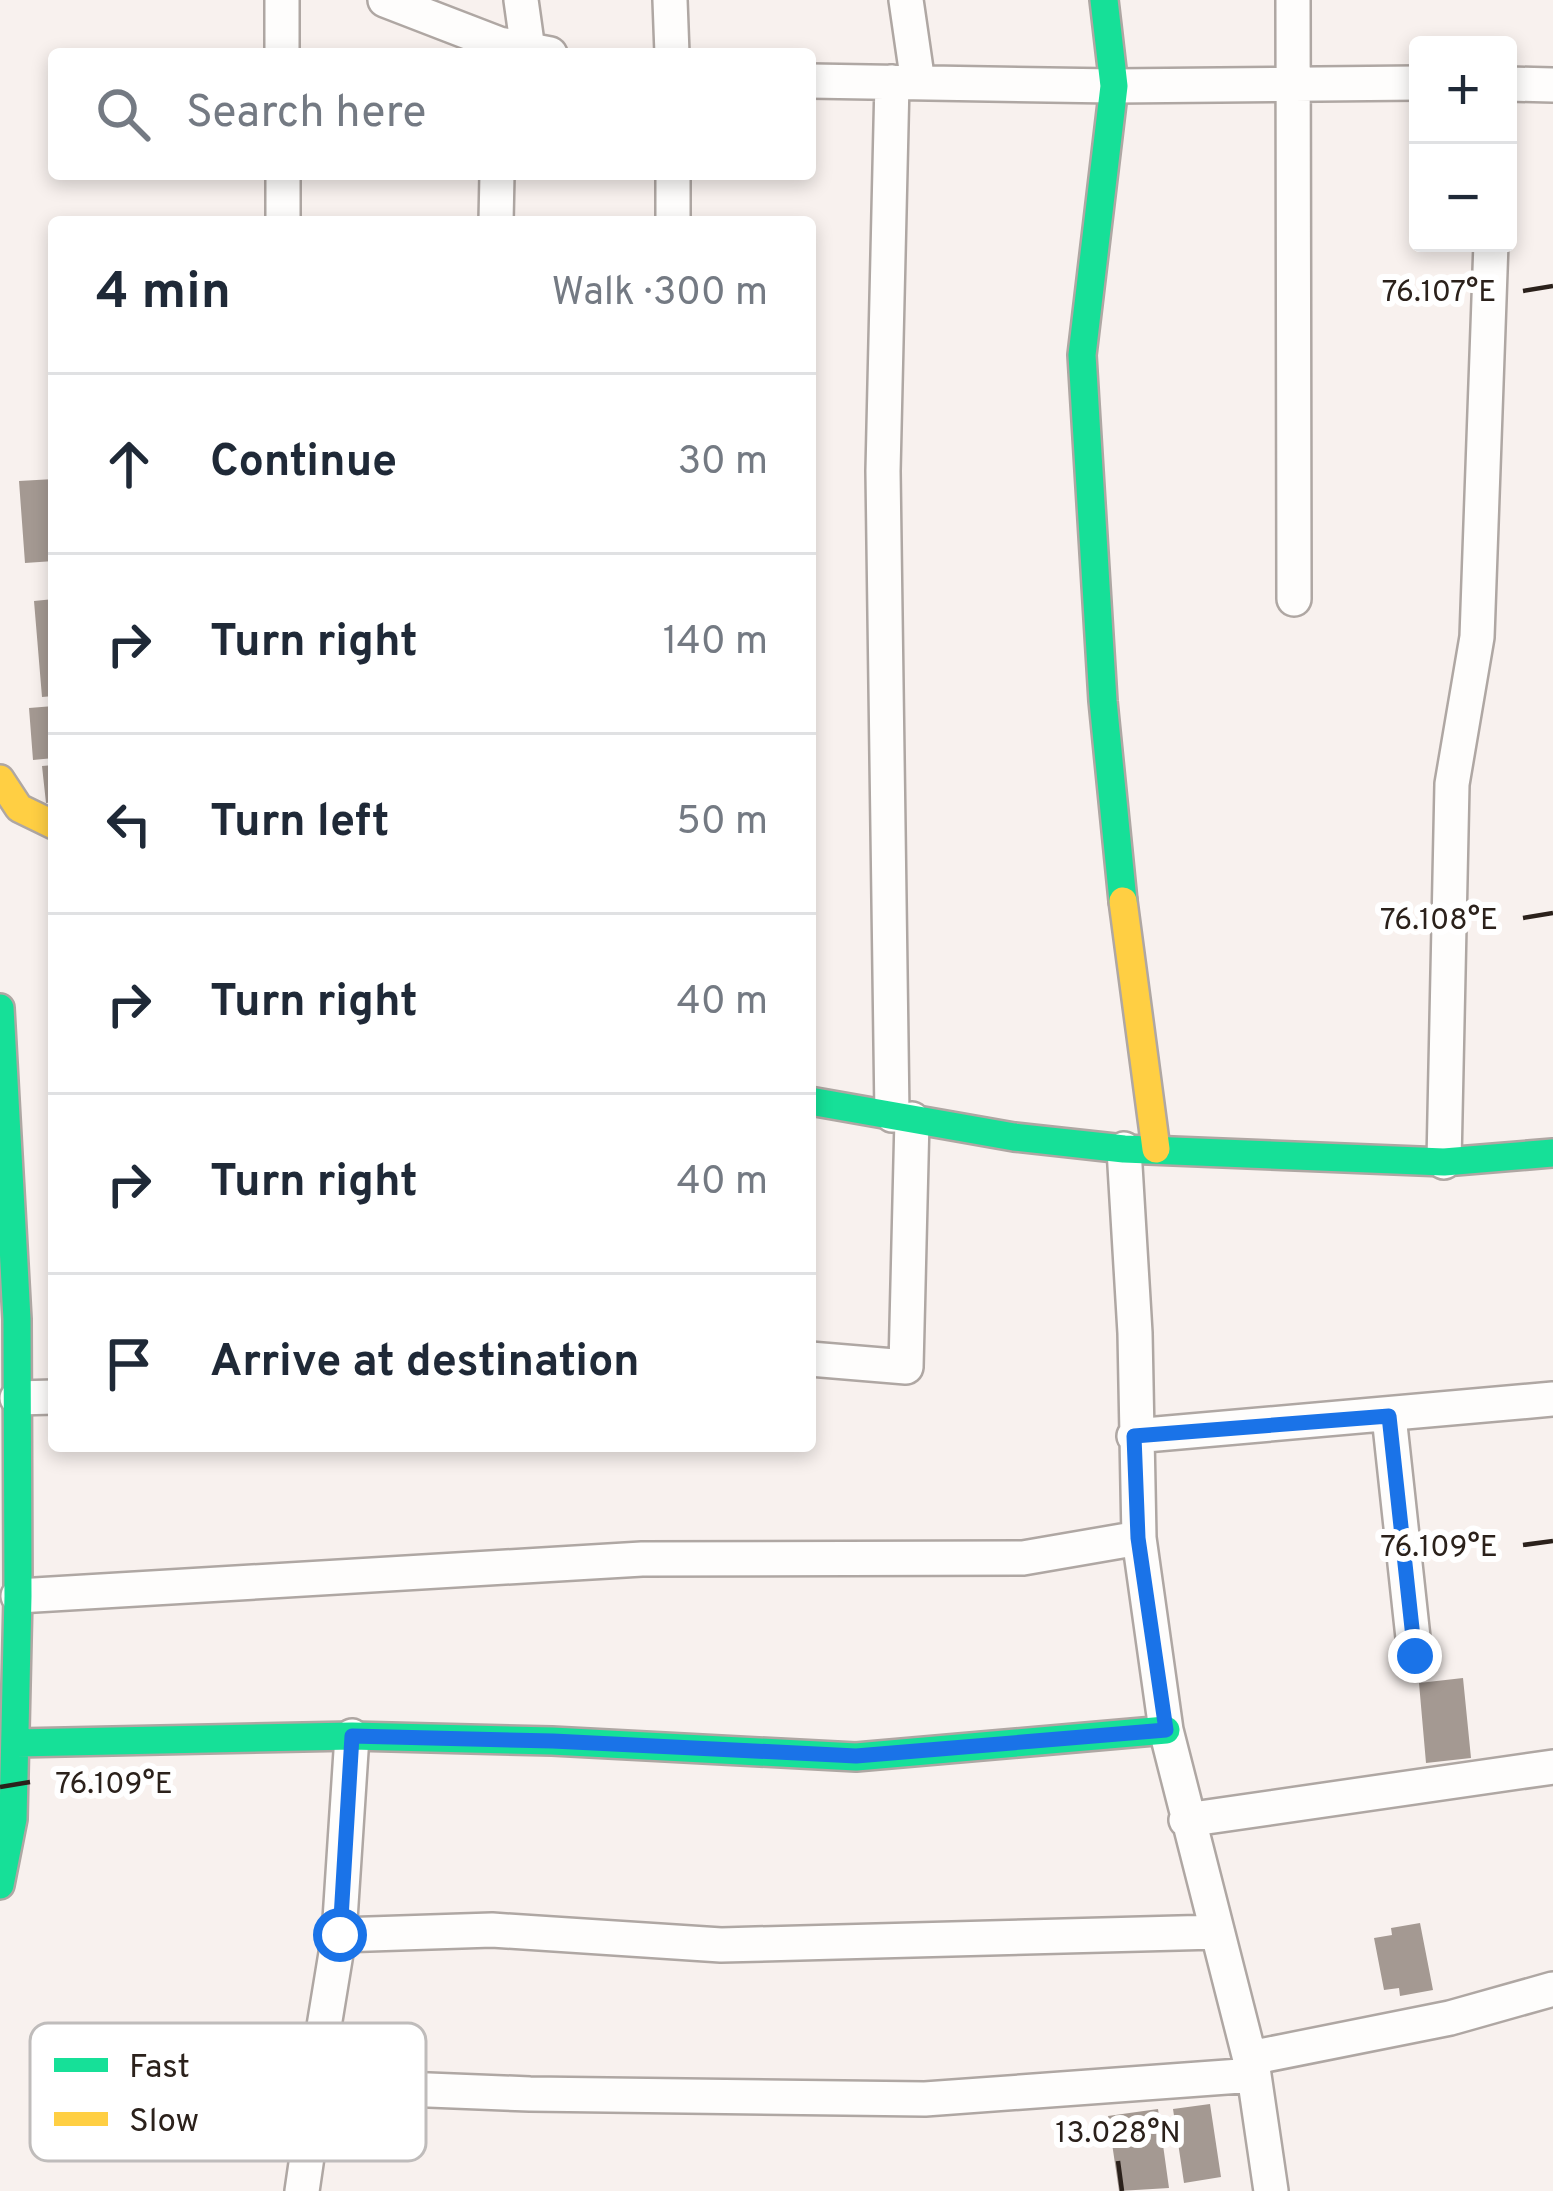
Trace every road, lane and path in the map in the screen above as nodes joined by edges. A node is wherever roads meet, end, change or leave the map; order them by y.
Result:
1 (282, 0) edge
2 (386, 0) edge
3 (520, 0) edge
4 (670, 0) edge
5 (906, 0) edge
6 (1104, 0) edge
7 (1293, 0) edge
8 (282, 48) edge
9 (514, 48) edge
10 (519, 48) edge
11 (672, 48) edge
12 (816, 81) edge
13 (905, 82) junction
14 (1409, 83) edge
15 (1293, 84) junction
16 (1517, 84) edge
17 (1553, 85) edge
18 (1114, 86) junction
19 (283, 180) edge
20 (497, 180) edge
21 (673, 180) edge
22 (283, 216) edge
23 (496, 216) edge
24 (673, 216) edge
25 (1491, 252) edge
26 (1294, 599) dead end
27 (0, 779) edge
28 (9, 809) edge
29 (48, 823) edge
30 (0, 1008) edge
31 (816, 1102) edge
32 (902, 1117) junction
33 (1140, 1149) junction
34 (1553, 1153) edge
35 (1444, 1162) junction
36 (816, 1360) edge
37 (9, 1397) edge
38 (48, 1397) edge
39 (1553, 1399) edge
40 (1389, 1416) junction
41 (1134, 1436) junction
42 (1138, 1538) junction
43 (18, 1596) junction
44 (1415, 1656) dead end
45 (1166, 1730) junction
46 (352, 1736) junction
47 (8, 1743) edge
48 (1553, 1767) edge
49 (1186, 1820) junction
50 (0, 1885) edge
51 (1217, 1932) junction
52 (340, 1935) junction
53 (1553, 1989) edge
54 (324, 2023) edge
55 (1252, 2067) junction
56 (426, 2090) edge
57 (306, 2161) edge
58 (302, 2191) edge
59 (1271, 2191) edge

1 - 8 street
2 - 9 street
3 - 10 street
4 - 11 street
5 - 13 street
6 - 18 street
7 - 15 street
12 - 13 street
13 - 18 street
13 - 32 street
14 - 15 street
15 - 18 street
15 - 26 street
16 - 17 street
18 - 33 street
19 - 22 street
20 - 23 street
21 - 24 street
25 - 35 street
27 - 28 street
28 - 29 street
30 - 37 street
31 - 32 street
32 - 33 street
32 - 36 street
33 - 35 street
33 - 41 street
34 - 35 street
37 - 38 street
37 - 43 street
39 - 40 street
40 - 41 street
40 - 44 street
41 - 42 street
42 - 43 street
42 - 45 street
43 - 47 street
45 - 46 street
45 - 49 street
46 - 47 street
46 - 52 street
47 - 50 street
48 - 49 street
49 - 51 street
51 - 52 street
51 - 55 street
52 - 54 street
53 - 55 street
55 - 56 street
55 - 59 street
57 - 58 street

